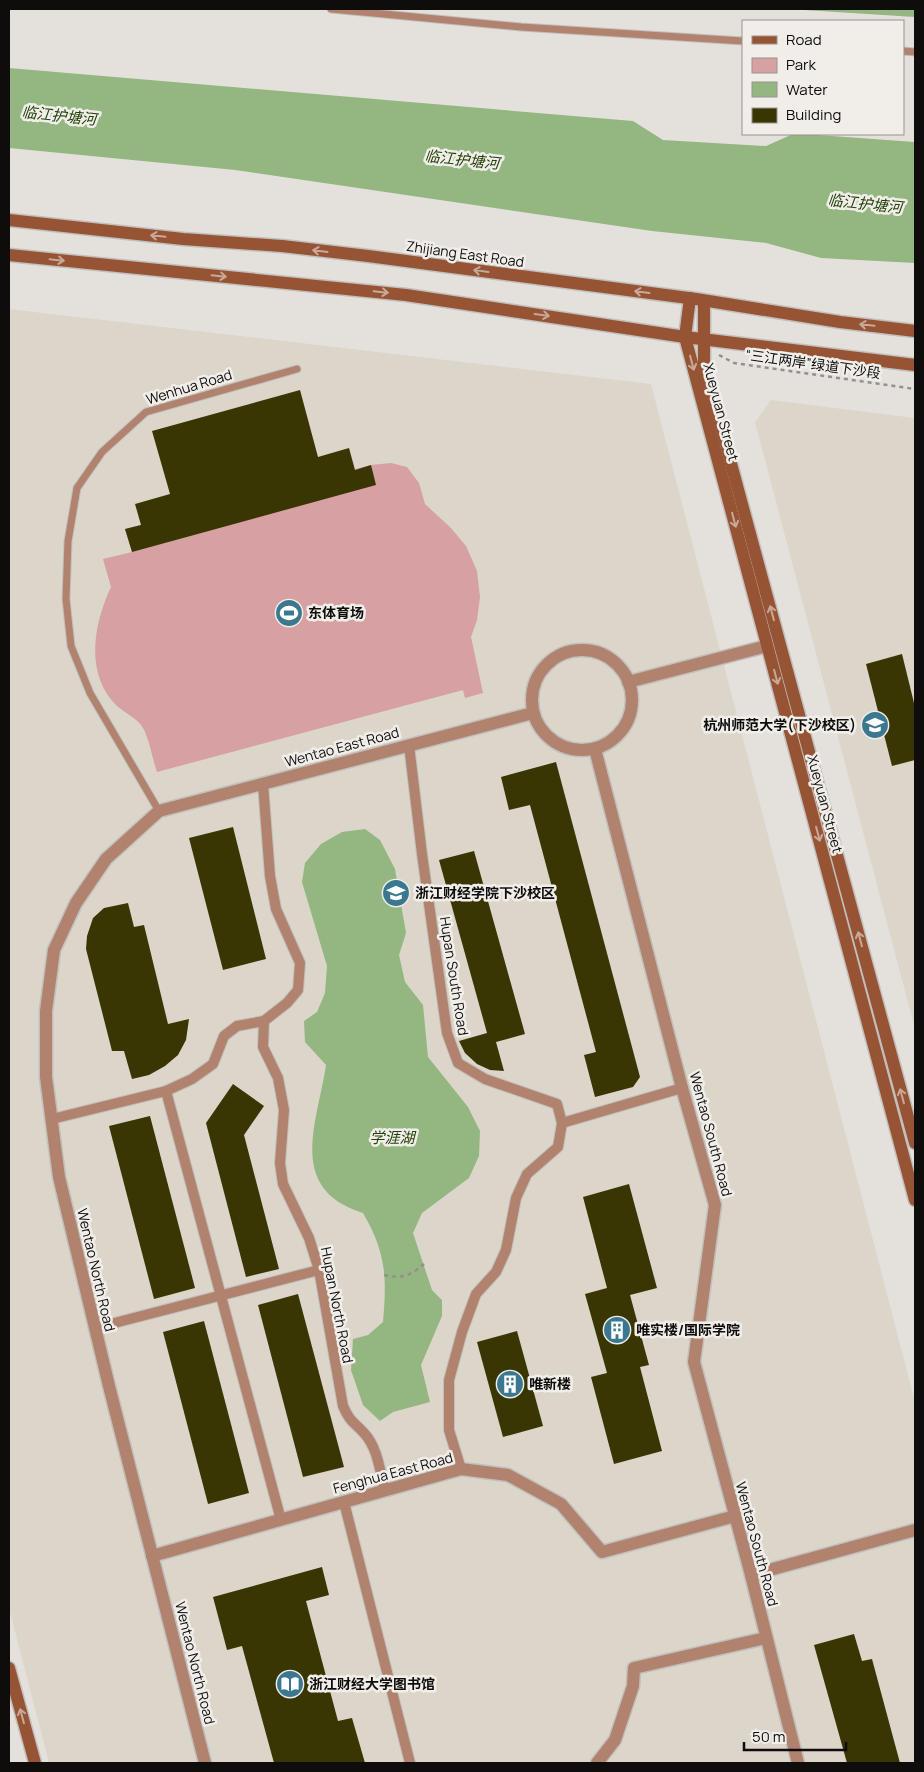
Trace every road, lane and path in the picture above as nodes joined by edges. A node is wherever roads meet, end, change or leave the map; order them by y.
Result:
1 (332, 9) edge
2 (742, 41) edge
3 (9, 220) edge
4 (9, 255) edge
5 (690, 298) junction
6 (704, 300) junction
7 (915, 331) edge
8 (685, 337) junction
9 (703, 343) junction
10 (915, 365) edge
11 (297, 369) dead end
12 (915, 389) edge
13 (767, 646) junction
14 (628, 682) junction
15 (533, 713) junction
16 (409, 745) junction
17 (595, 749) junction
18 (263, 784) junction
19 (159, 811) junction
20 (264, 1021) junction
21 (682, 1088) junction
22 (166, 1091) junction
23 (52, 1119) junction
24 (562, 1123) junction
25 (915, 1143) edge
26 (915, 1200) edge
27 (424, 1264) dead end
28 (319, 1270) junction
29 (384, 1275) dead end
30 (221, 1296) junction
31 (95, 1328) junction
32 (462, 1470) junction
33 (385, 1491) junction
34 (344, 1502) junction
35 (735, 1516) junction
36 (281, 1520) junction
37 (915, 1530) edge
38 (152, 1556) junction
39 (751, 1574) junction
40 (766, 1638) junction
41 (9, 1668) edge
42 (35, 1763) edge
43 (205, 1763) edge
44 (410, 1763) edge
45 (597, 1763) edge
46 (798, 1763) edge

1 - 2 lane
5 -> 3 main road, Zhijiang East Road
4 -> 8 main road
5 - 6 main road, Zhijiang East Road
5 - 8 main road, Xueyuan Street
7 -> 6 main road, Zhijiang East Road
6 - 9 main road
8 - 9 main road
8 -> 13 main road, Xueyuan Street
9 - 10 main road
9 - 12 path, “三江两岸”绿道下沙段
25 -> 9 main road
11 - 19 lane, Wenhua Road
13 - 14 street
13 -> 26 main road, Xueyuan Street
14 - 15 street
14 - 17 street
15 - 16 street, Wentao East Road
15 - 17 street
16 - 18 street, Wentao East Road
16 - 24 street, Hupan South Road
17 - 21 street, Wentao South Road
18 - 19 street, Wentao East Road
18 - 20 street
19 - 23 street, Wentao North Road
20 - 22 street
20 - 28 street, Hupan North Road
21 - 24 street
21 - 35 street, Wentao South Road
22 - 23 street
22 - 30 street
23 - 31 street, Wentao North Road
24 - 32 street
27 - 29 path
28 - 30 street
28 - 33 street, Hupan North Road
30 - 31 street
30 - 36 street
31 - 38 street, Wentao North Road
32 - 33 street, Fenghua East Road
32 - 35 street, Fenghua East Road
33 - 34 street, Fenghua East Road
34 - 36 street, Fenghua East Road
34 - 44 street
35 - 39 street, Wentao South Road
36 - 38 street, Fenghua East Road
37 - 39 street
38 - 43 street, Wentao North Road
39 - 40 street, Wentao South Road
40 - 45 street
40 - 46 street, Wentao South Road
42 -> 41 main road

